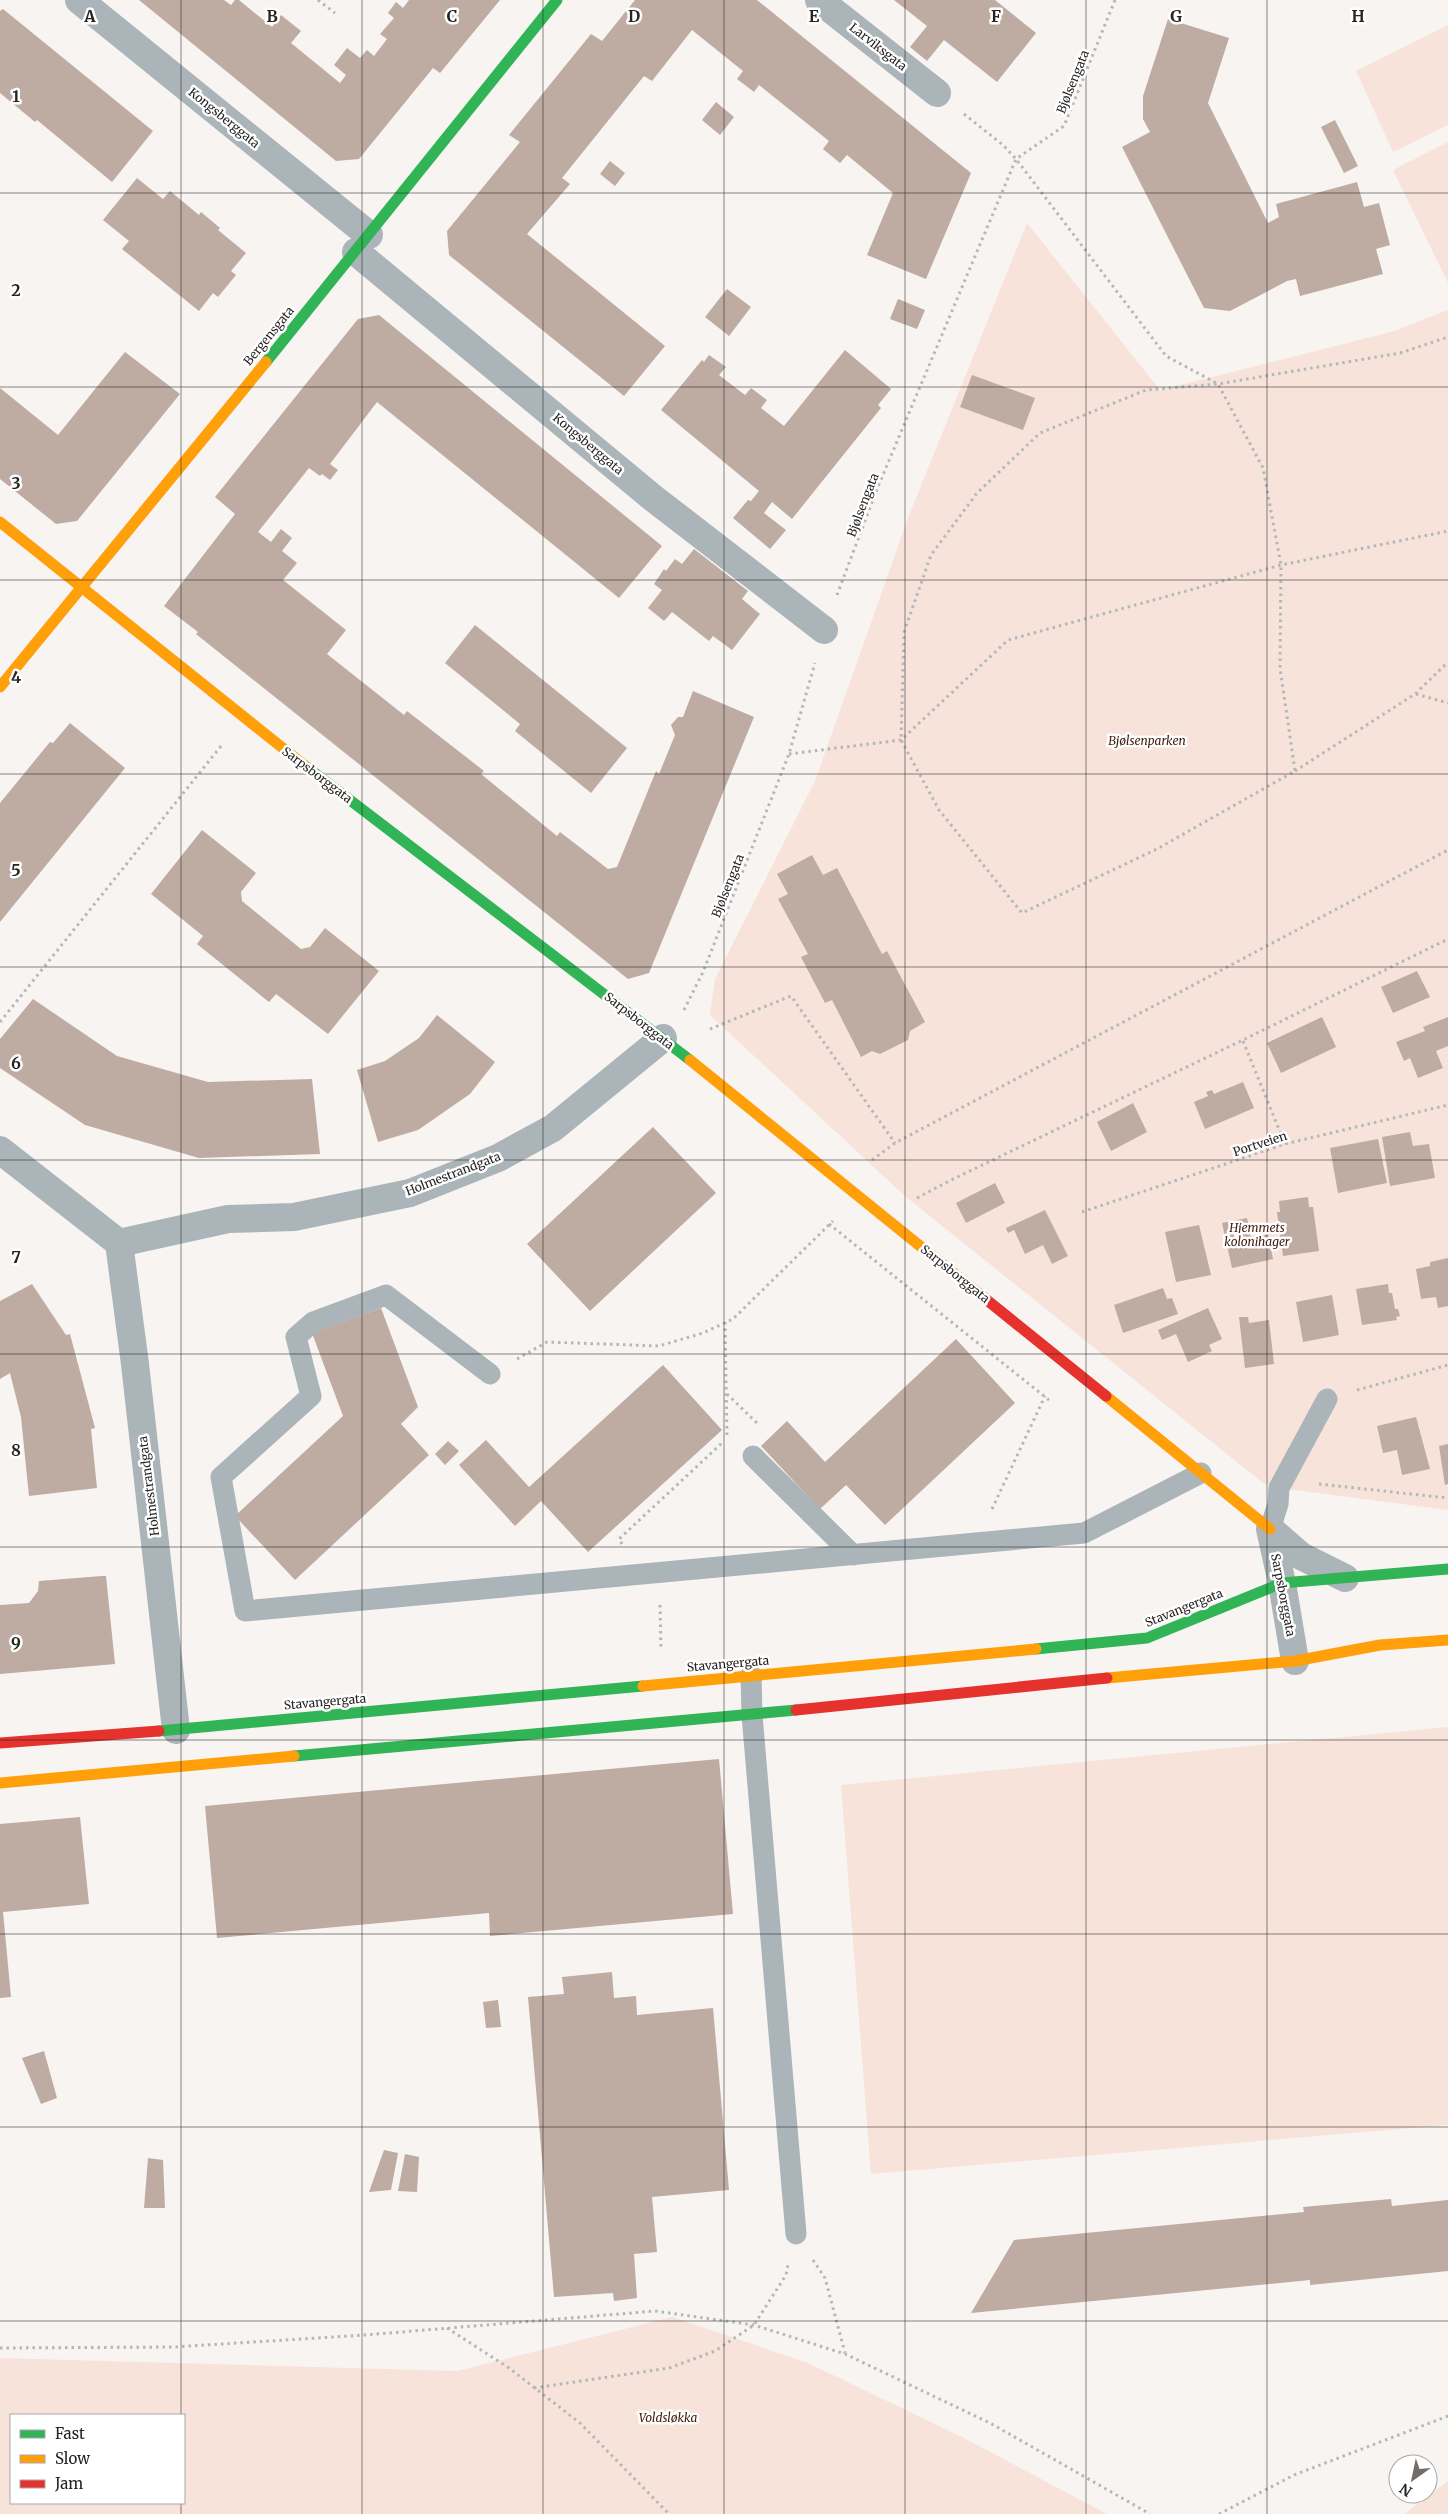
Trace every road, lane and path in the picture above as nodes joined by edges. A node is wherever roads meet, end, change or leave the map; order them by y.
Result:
1 (79, 0) edge
2 (318, 0) edge
3 (557, 0) edge
4 (819, 0) edge
5 (1115, 0) edge
6 (335, 13) dead end
7 (937, 93) joint
8 (1016, 159) junction
9 (362, 244) junction
10 (1448, 337) edge
11 (1218, 384) junction
12 (0, 522) edge
13 (1448, 531) edge
14 (1281, 565) junction
15 (82, 587) junction
16 (824, 630) junction
17 (1448, 662) edge
18 (0, 687) edge
19 (1415, 694) junction
20 (1448, 703) edge
21 (243, 718) junction
22 (901, 740) junction
23 (789, 754) junction
24 (1295, 771) junction
25 (1448, 850) edge
26 (1448, 939) edge
27 (0, 1022) edge
28 (709, 1030) dead end
29 (663, 1038) junction
30 (1243, 1040) junction
31 (1448, 1105) edge
32 (895, 1143) junction
33 (1285, 1144) junction
34 (0, 1150) edge
35 (866, 1164) dead end
36 (858, 1195) junction
37 (911, 1202) dead end
38 (1082, 1212) dead end
39 (829, 1224) junction
40 (119, 1243) junction
41 (725, 1322) junction
42 (1448, 1365) edge
43 (490, 1374) joint
44 (1045, 1396) junction
45 (1328, 1399) joint
46 (1052, 1402) dead end
47 (753, 1456) dead end
48 (1201, 1473) junction
49 (1283, 1480) junction
50 (1448, 1498) edge
51 (1270, 1529) junction
52 (974, 1544) junction
53 (853, 1556) junction
54 (1448, 1569) edge
55 (642, 1576) junction
56 (1345, 1578) junction
57 (1282, 1583) junction
58 (660, 1621) dead end
59 (1448, 1640) edge
60 (661, 1649) dead end
61 (1294, 1661) junction
62 (750, 1675) junction
63 (752, 1715) junction
64 (176, 1730) junction
65 (0, 1742) edge
66 (0, 1784) edge
67 (796, 2234) joint
68 (786, 2275) dead end
69 (754, 2325) junction
70 (447, 2328) junction
71 (0, 2348) edge
72 (845, 2354) junction
73 (534, 2388) junction
74 (1448, 2416) edge
75 (669, 2514) edge
76 (1150, 2514) edge
77 (1219, 2514) edge

1 - 9 street, Kongsberggata
2 - 6 path
3 - 9 main road, Bergensgata
4 - 7 street, Larviksgata
5 - 8 path, Bjølsengata
7 - 8 path
8 - 11 path
8 - 16 path, Bjølsengata
9 - 15 main road, Bergensgata
9 - 16 street, Kongsberggata
10 - 11 path
11 - 14 path
11 - 22 path
12 - 15 main road, Sarpsborggata
13 - 14 path
14 - 22 path
14 - 24 path
15 - 18 main road, Bergensgata
15 - 21 main road, Sarpsborggata
16 - 23 path, Bjølsengata
17 - 19 path
19 - 20 path
19 - 24 path
21 - 27 path
21 - 29 main road, Sarpsborggata
22 - 23 path
22 - 24 path
23 - 29 path, Bjølsengata
25 - 32 path
26 - 30 path
28 - 32 path
29 - 36 main road, Sarpsborggata
29 - 40 street, Holmestrandgata
30 - 33 path
30 - 37 path
31 - 33 path, Portveien
32 - 35 path
33 - 38 path, Portveien
34 - 40 street
36 - 39 path
36 - 48 main road, Sarpsborggata
39 - 41 path
39 - 44 path
40 - 64 street, Holmestrandgata
41 - 43 path
41 - 55 path
42 - 45 path
43 - 55 lane
44 - 46 path
44 - 52 path
45 - 49 lane
47 - 53 lane
48 - 51 main road, Sarpsborggata
48 - 52 lane
49 - 50 path
49 - 51 lane
51 - 56 street, Sarpsborggata
51 - 57 street, Sarpsborggata
52 - 53 lane
53 - 55 lane
54 - 56 main road, Stavangergata
56 - 57 main road, Stavangergata
57 - 61 street, Sarpsborggata
57 - 62 main road, Stavangergata
58 - 60 path
59 - 61 main road
61 - 63 main road
62 - 63 lane
62 - 64 main road, Stavangergata
63 - 66 main road
63 - 67 lane
64 - 65 main road, Stavangergata
67 - 72 path
68 - 69 path
69 - 70 path
69 - 72 path
69 - 73 path
70 - 71 path
70 - 73 path
72 - 76 path
73 - 75 path
74 - 77 path

